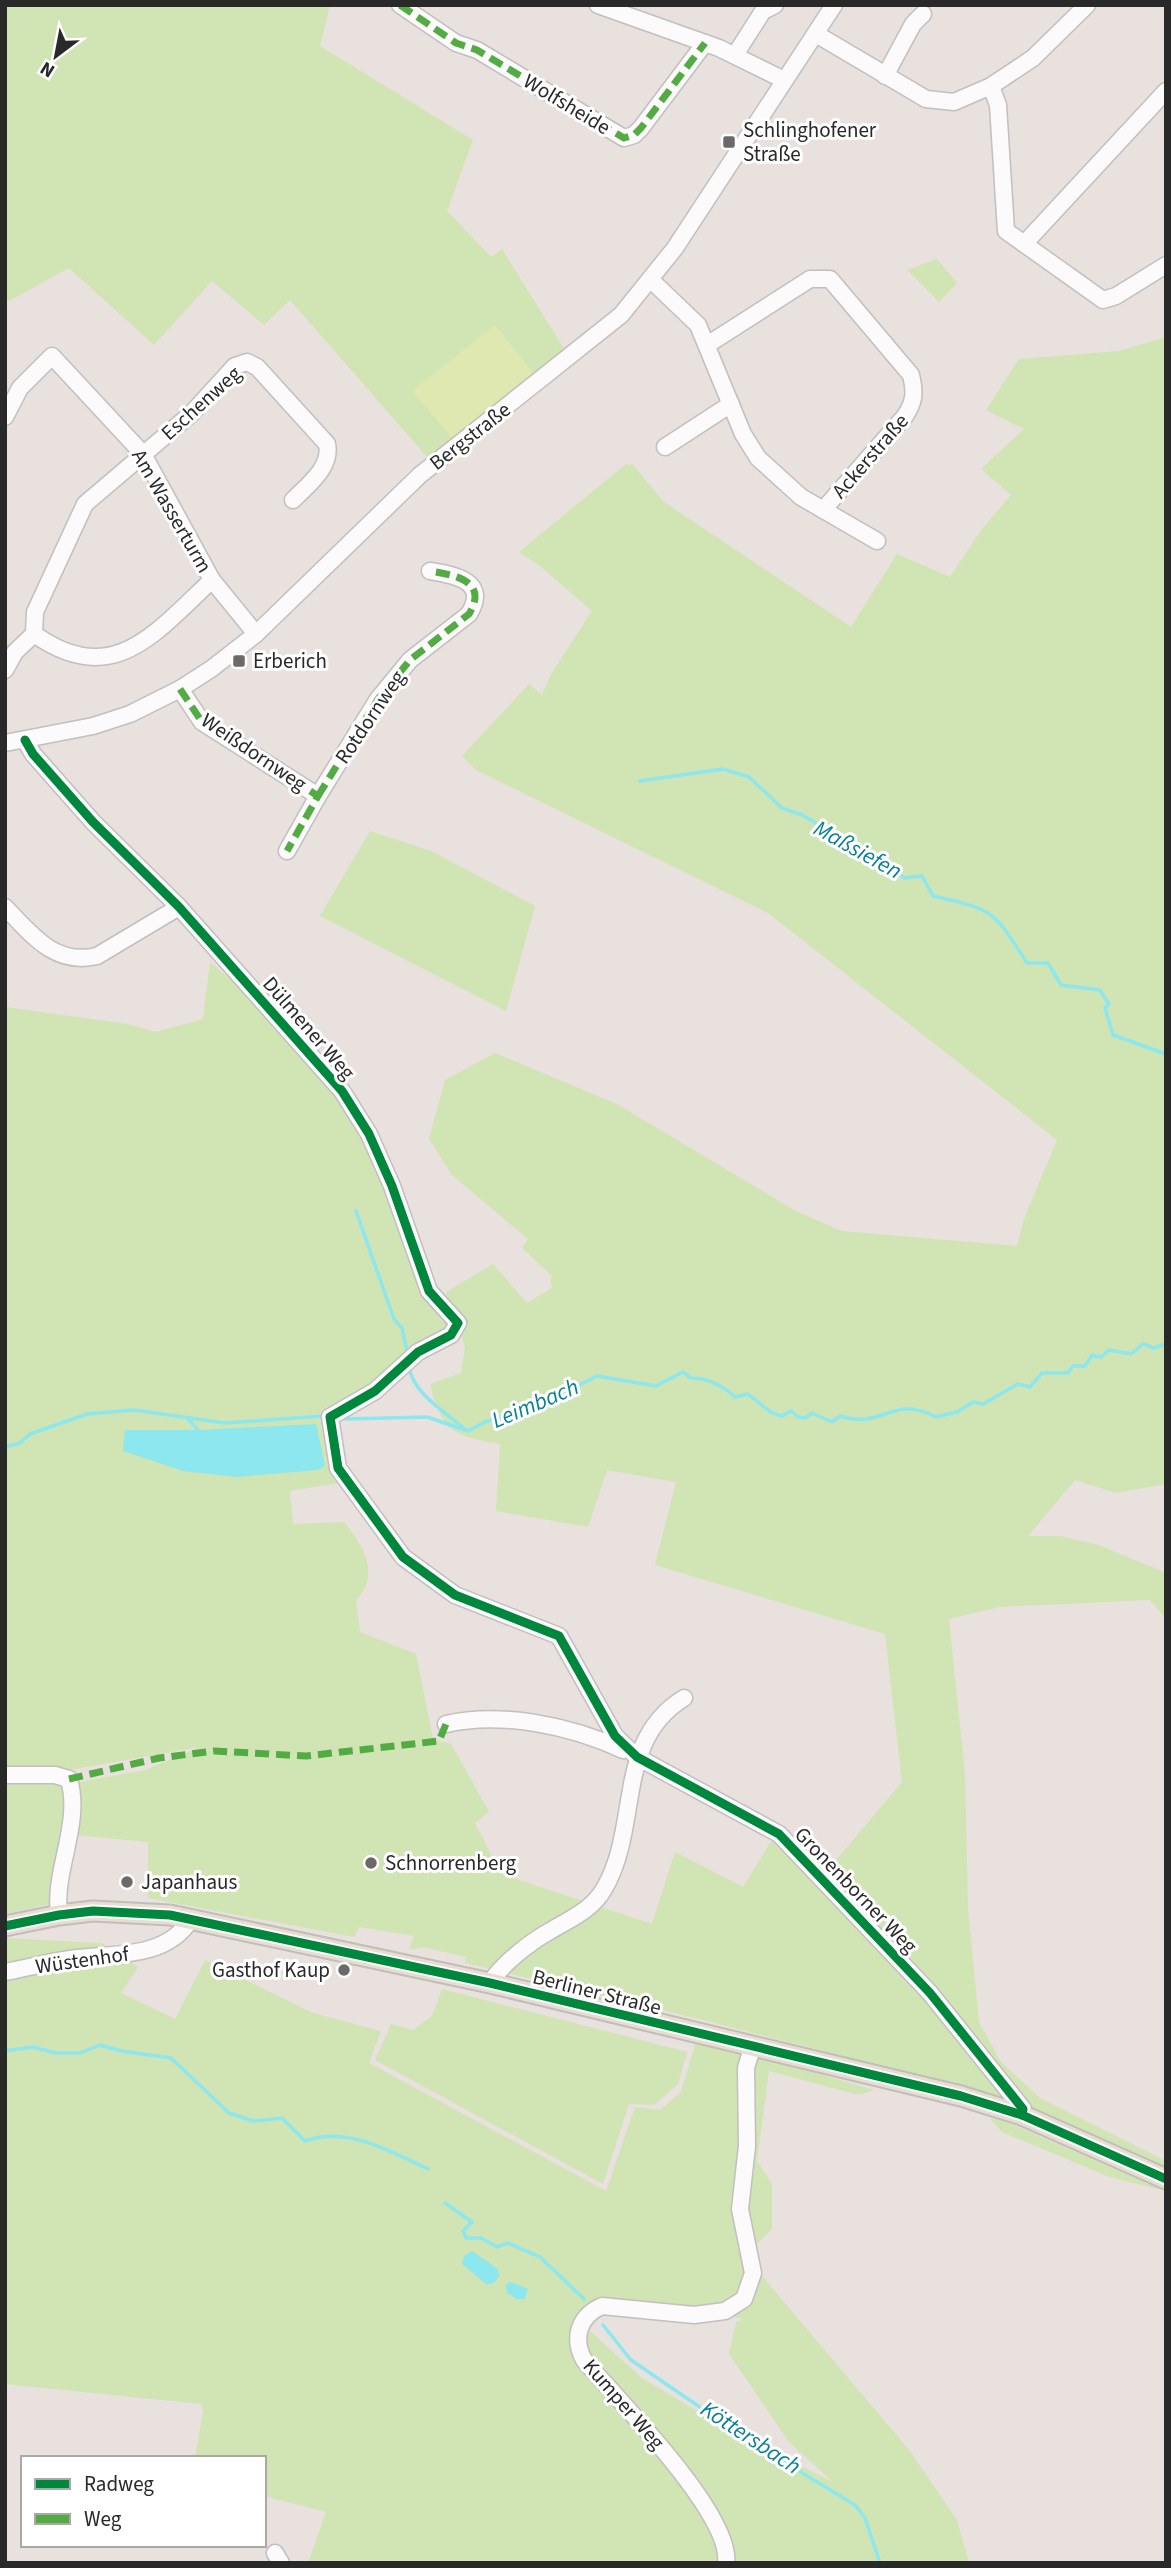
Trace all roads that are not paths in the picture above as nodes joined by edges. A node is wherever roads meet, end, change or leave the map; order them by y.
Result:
1 (400, 5) edge
2 (598, 5) edge
3 (775, 5) edge
4 (834, 5) edge
5 (1087, 5) edge
6 (923, 14) dead end
7 (816, 34) junction
8 (705, 43) junction
9 (735, 55) junction
10 (885, 76) junction
11 (784, 80) junction
12 (991, 86) junction
13 (1166, 91) edge
14 (1024, 244) junction
15 (1166, 265) edge
16 (652, 281) junction
17 (707, 345) junction
18 (731, 404) junction
19 (5, 417) edge
20 (665, 447) dead end
21 (143, 454) junction
22 (293, 500) dead end
23 (823, 509) junction
24 (877, 541) dead end
25 (430, 571) dead end
26 (212, 580) junction
27 (34, 634) junction
28 (256, 634) junction
29 (5, 670) edge
30 (180, 689) junction
31 (25, 740) junction
32 (5, 743) edge
33 (318, 796) junction
34 (286, 851) dead end
35 (5, 907) edge
36 (179, 907) junction
37 (333, 1416) joint
38 (684, 1698) dead end
39 (446, 1724) dead end
40 (637, 1757) junction
41 (5, 1775) edge
42 (59, 1915) junction
43 (191, 1919) junction
44 (5, 1926) edge
45 (5, 1972) edge
46 (490, 1983) junction
47 (752, 2048) junction
48 (1022, 2115) junction
49 (1166, 2179) edge
50 (726, 2563) edge

1 - 8 street, Wolfsheide
2 - 8 street
3 - 9 street
4 - 7 street, Bergstraße
5 - 12 street
6 - 10 street
7 - 10 street
7 - 11 street, Bergstraße
8 - 9 street
9 - 11 street
10 - 12 street
11 - 16 street, Bergstraße
12 - 14 street
13 - 14 street
14 - 15 street
16 - 17 street
16 - 28 street, Bergstraße
17 - 18 street
17 - 23 street, Ackerstraße
18 - 20 street
18 - 23 street
19 - 21 street, Am Wasserturm
21 - 22 street, Eschenweg
21 - 26 street, Am Wasserturm
21 - 27 street
23 - 24 street
25 - 33 street, Rotdornweg
26 - 27 street
26 - 28 street, Am Wasserturm
27 - 29 street
28 - 30 street, Bergstraße
30 - 31 street, Bergstraße
30 - 33 street, Weißdornweg
31 - 32 street, Bergstraße
31 - 36 street, Dülmener Weg
33 - 34 street, Weißdornweg
35 - 36 street
36 - 37 street, Dülmener Weg
37 - 40 street, Gronenborner Weg
38 - 40 street
39 - 40 street, Gronenborner Weg
40 - 46 street
40 - 48 street, Gronenborner Weg
41 - 42 street
42 - 43 main road, Berliner Straße
42 - 44 main road, Berliner Straße
43 - 45 street, Wüstenhof
43 - 46 main road, Berliner Straße
46 - 47 main road, Berliner Straße
47 - 48 main road, Berliner Straße
47 - 50 street, Kumper Weg
48 - 49 main road, Berliner Straße

